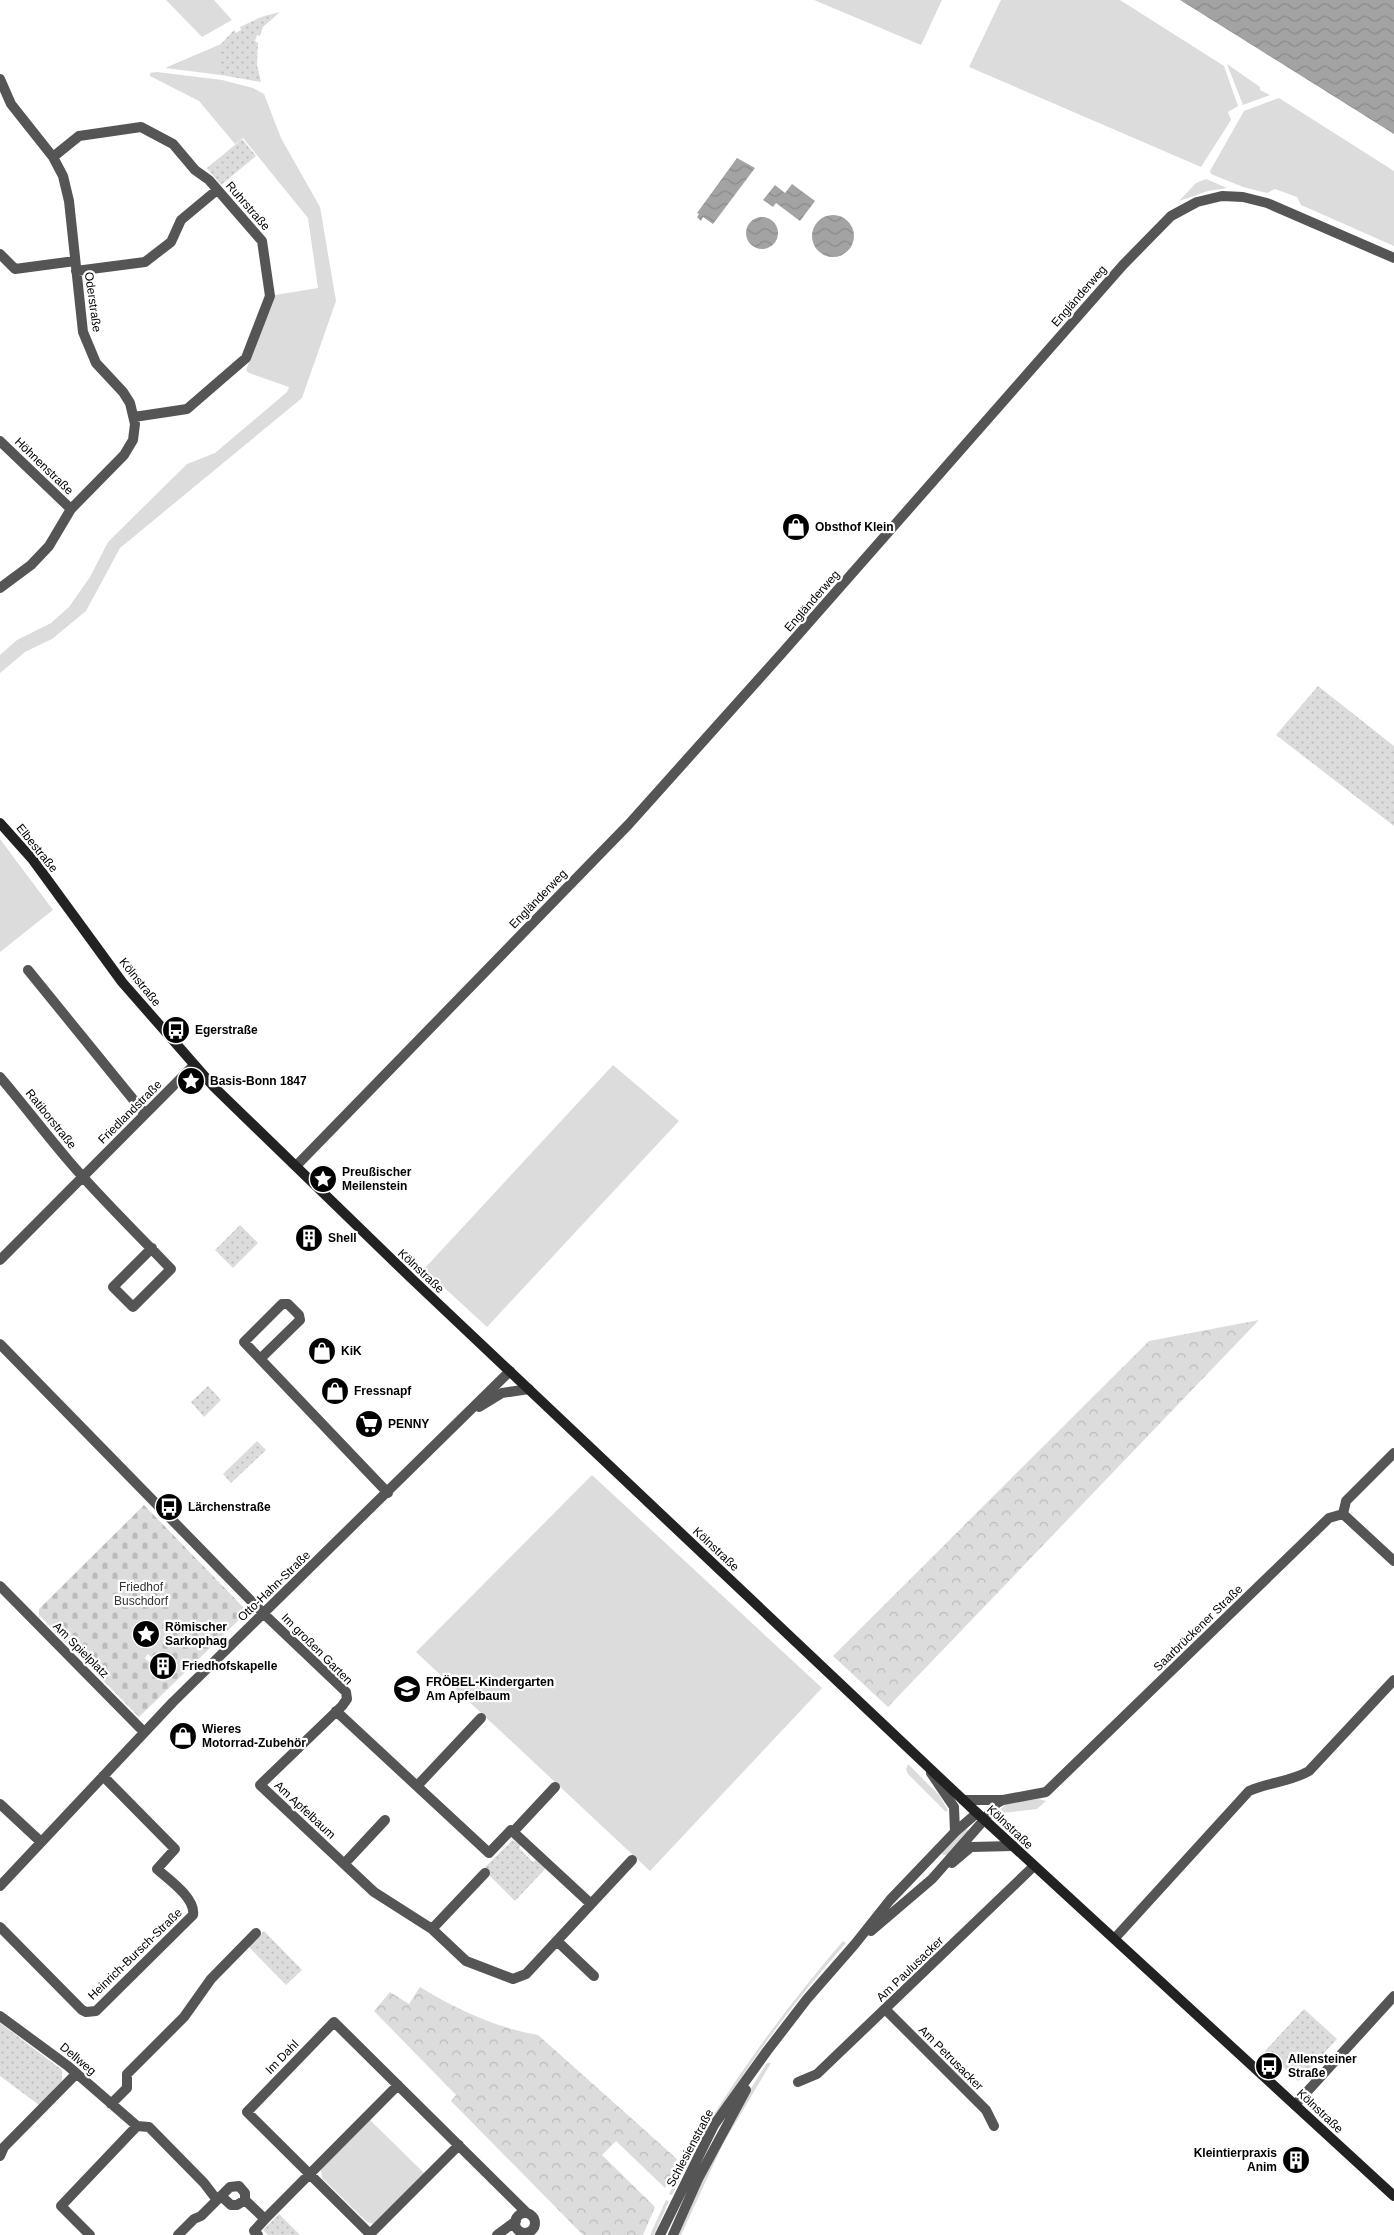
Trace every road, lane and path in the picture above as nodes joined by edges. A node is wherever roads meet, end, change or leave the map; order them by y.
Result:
1 (0, 79) edge
2 (3, 94) edge
3 (53, 157) junction
4 (217, 190) junction
5 (0, 254) edge
6 (1394, 258) edge
7 (75, 266) junction
8 (134, 417) junction
9 (0, 441) edge
10 (71, 509) junction
11 (0, 588) edge
12 (0, 823) edge
13 (53, 888) joint
14 (28, 970) dead end
15 (194, 1065) junction
16 (0, 1077) edge
17 (145, 1114) junction
18 (296, 1166) junction
19 (84, 1176) junction
20 (152, 1248) junction
21 (0, 1260) edge
22 (0, 1344) edge
23 (260, 1359) junction
24 (510, 1371) junction
25 (529, 1389) junction
26 (465, 1416) junction
27 (1394, 1453) edge
28 (388, 1493) junction
29 (1343, 1514) junction
30 (1394, 1561) edge
31 (0, 1586) edge
32 (264, 1614) junction
33 (1394, 1680) edge
34 (336, 1711) junction
35 (481, 1718) dead end
36 (144, 1732) junction
37 (924, 1762) junction
38 (103, 1776) junction
39 (417, 1786) junction
40 (555, 1787) dead end
41 (963, 1800) junction
42 (1003, 1800) junction
43 (0, 1804) edge
44 (981, 1816) junction
45 (385, 1820) dead end
46 (513, 1832) junction
47 (955, 1832) junction
48 (41, 1842) junction
49 (1013, 1846) junction
50 (632, 1860) dead end
51 (344, 1864) junction
52 (1034, 1866) junction
53 (485, 1873) dead end
54 (932, 1880) junction
55 (0, 1886) edge
56 (591, 1904) junction
57 (0, 1927) edge
58 (432, 1929) junction
59 (256, 1933) dead end
60 (1115, 1938) junction
61 (557, 1942) junction
62 (855, 1944) junction
63 (594, 1976) dead end
64 (1394, 1996) edge
65 (886, 2010) junction
66 (0, 2016) edge
67 (767, 2051) junction
68 (76, 2074) junction
69 (798, 2082) dead end
70 (398, 2085) junction
71 (111, 2104) junction
72 (1295, 2104) junction
73 (136, 2126) junction
74 (994, 2126) dead end
75 (459, 2146) junction
76 (0, 2156) edge
77 (309, 2174) junction
78 (1394, 2196) edge
79 (219, 2198) junction
80 (245, 2200) junction
81 (527, 2213) junction
82 (265, 2219) junction
83 (516, 2221) junction
84 (90, 2235) edge
85 (178, 2235) edge
86 (258, 2235) edge
87 (371, 2235) edge
88 (497, 2235) edge
89 (660, 2235) edge
90 (673, 2235) edge

1 - 2 street, Oderstraße
2 - 3 street, Oderstraße
3 - 4 street, Ruhrstraße
3 - 7 street, Oderstraße
4 - 7 street
4 - 8 street, Ruhrstraße
5 - 7 street
6 - 18 street, Engländerweg
7 - 8 street, Oderstraße
8 - 10 street, Oderstraße
9 - 10 street, Höhnenstraße
10 - 11 street, Oderstraße
12 - 13 main road, Elbestraße
13 - 15 main road, Kölnstraße
14 - 17 street
15 - 17 street, Friedlandstraße
15 - 18 main road, Kölnstraße
16 - 19 street, Ratiborstraße
17 - 19 street, Friedlandstraße
18 - 24 main road, Kölnstraße
19 - 20 street
19 - 21 street, Friedlandstraße
20 - 20 street
22 - 32 street
23 - 23 street
23 - 28 street
24 - 25 main road, Kölnstraße
24 - 26 street, Otto-Hahn-Straße
25 - 26 street, Otto-Hahn-Straße
25 - 37 main road, Kölnstraße
26 - 28 street, Otto-Hahn-Straße
27 - 29 street
28 - 32 street, Otto-Hahn-Straße
29 - 30 street
29 - 42 street, Saarbrückener Straße
31 - 36 street, Am Spielplatz
32 - 34 street, Im großen Garten
32 - 36 street, Otto-Hahn-Straße
33 - 60 street
34 - 39 street
34 - 51 street, Am Apfelbaum
35 - 39 street
36 - 38 street, Otto-Hahn-Straße
37 - 41 main road, Kölnstraße
37 - 47 street
38 - 48 street, Otto-Hahn-Straße
38 - 57 street, Heinrich-Bursch-Straße
39 - 46 street
40 - 46 street
41 - 42 street, Saarbrückener Straße
41 - 44 main road, Kölnstraße
42 - 44 street
43 - 48 street
44 - 47 street, Schlesienstraße
44 - 49 main road, Kölnstraße
44 - 54 street, Schlesienstraße
45 - 51 street
46 - 56 street
47 - 62 street, Schlesienstraße
48 - 55 street, Otto-Hahn-Straße
49 - 52 main road, Kölnstraße
49 - 54 street
50 - 56 street
51 - 58 street, Am Apfelbaum
52 - 60 main road, Kölnstraße
52 - 65 street, Am Paulusacker
53 - 58 street
54 - 62 street, Schlesienstraße
56 - 61 street
58 - 61 street, Am Apfelbaum
59 - 71 street
60 - 72 main road, Kölnstraße
61 - 63 street
62 - 67 street, Schlesienstraße
64 - 72 street
65 - 69 street, Am Paulusacker
65 - 74 street, Am Petrusacker
66 - 68 street, Dellweg
67 - 89 street, Schlesienstraße
67 - 90 street, Schlesienstraße
68 - 71 street, Dellweg
68 - 76 street
70 - 75 street, Im Dahl
70 - 77 street
70 - 77 street, Im Dahl
71 - 73 street, Dellweg
72 - 78 main road, Kölnstraße
73 - 79 street, Dellweg
73 - 84 street
75 - 81 street, Im Dahl
75 - 87 street, Im Dahl
77 - 82 street
77 - 87 street, Im Dahl
79 - 80 street
79 - 80 street
79 - 85 street
80 - 82 street
81 - 83 street
81 - 83 street
82 - 86 street
83 - 88 street

